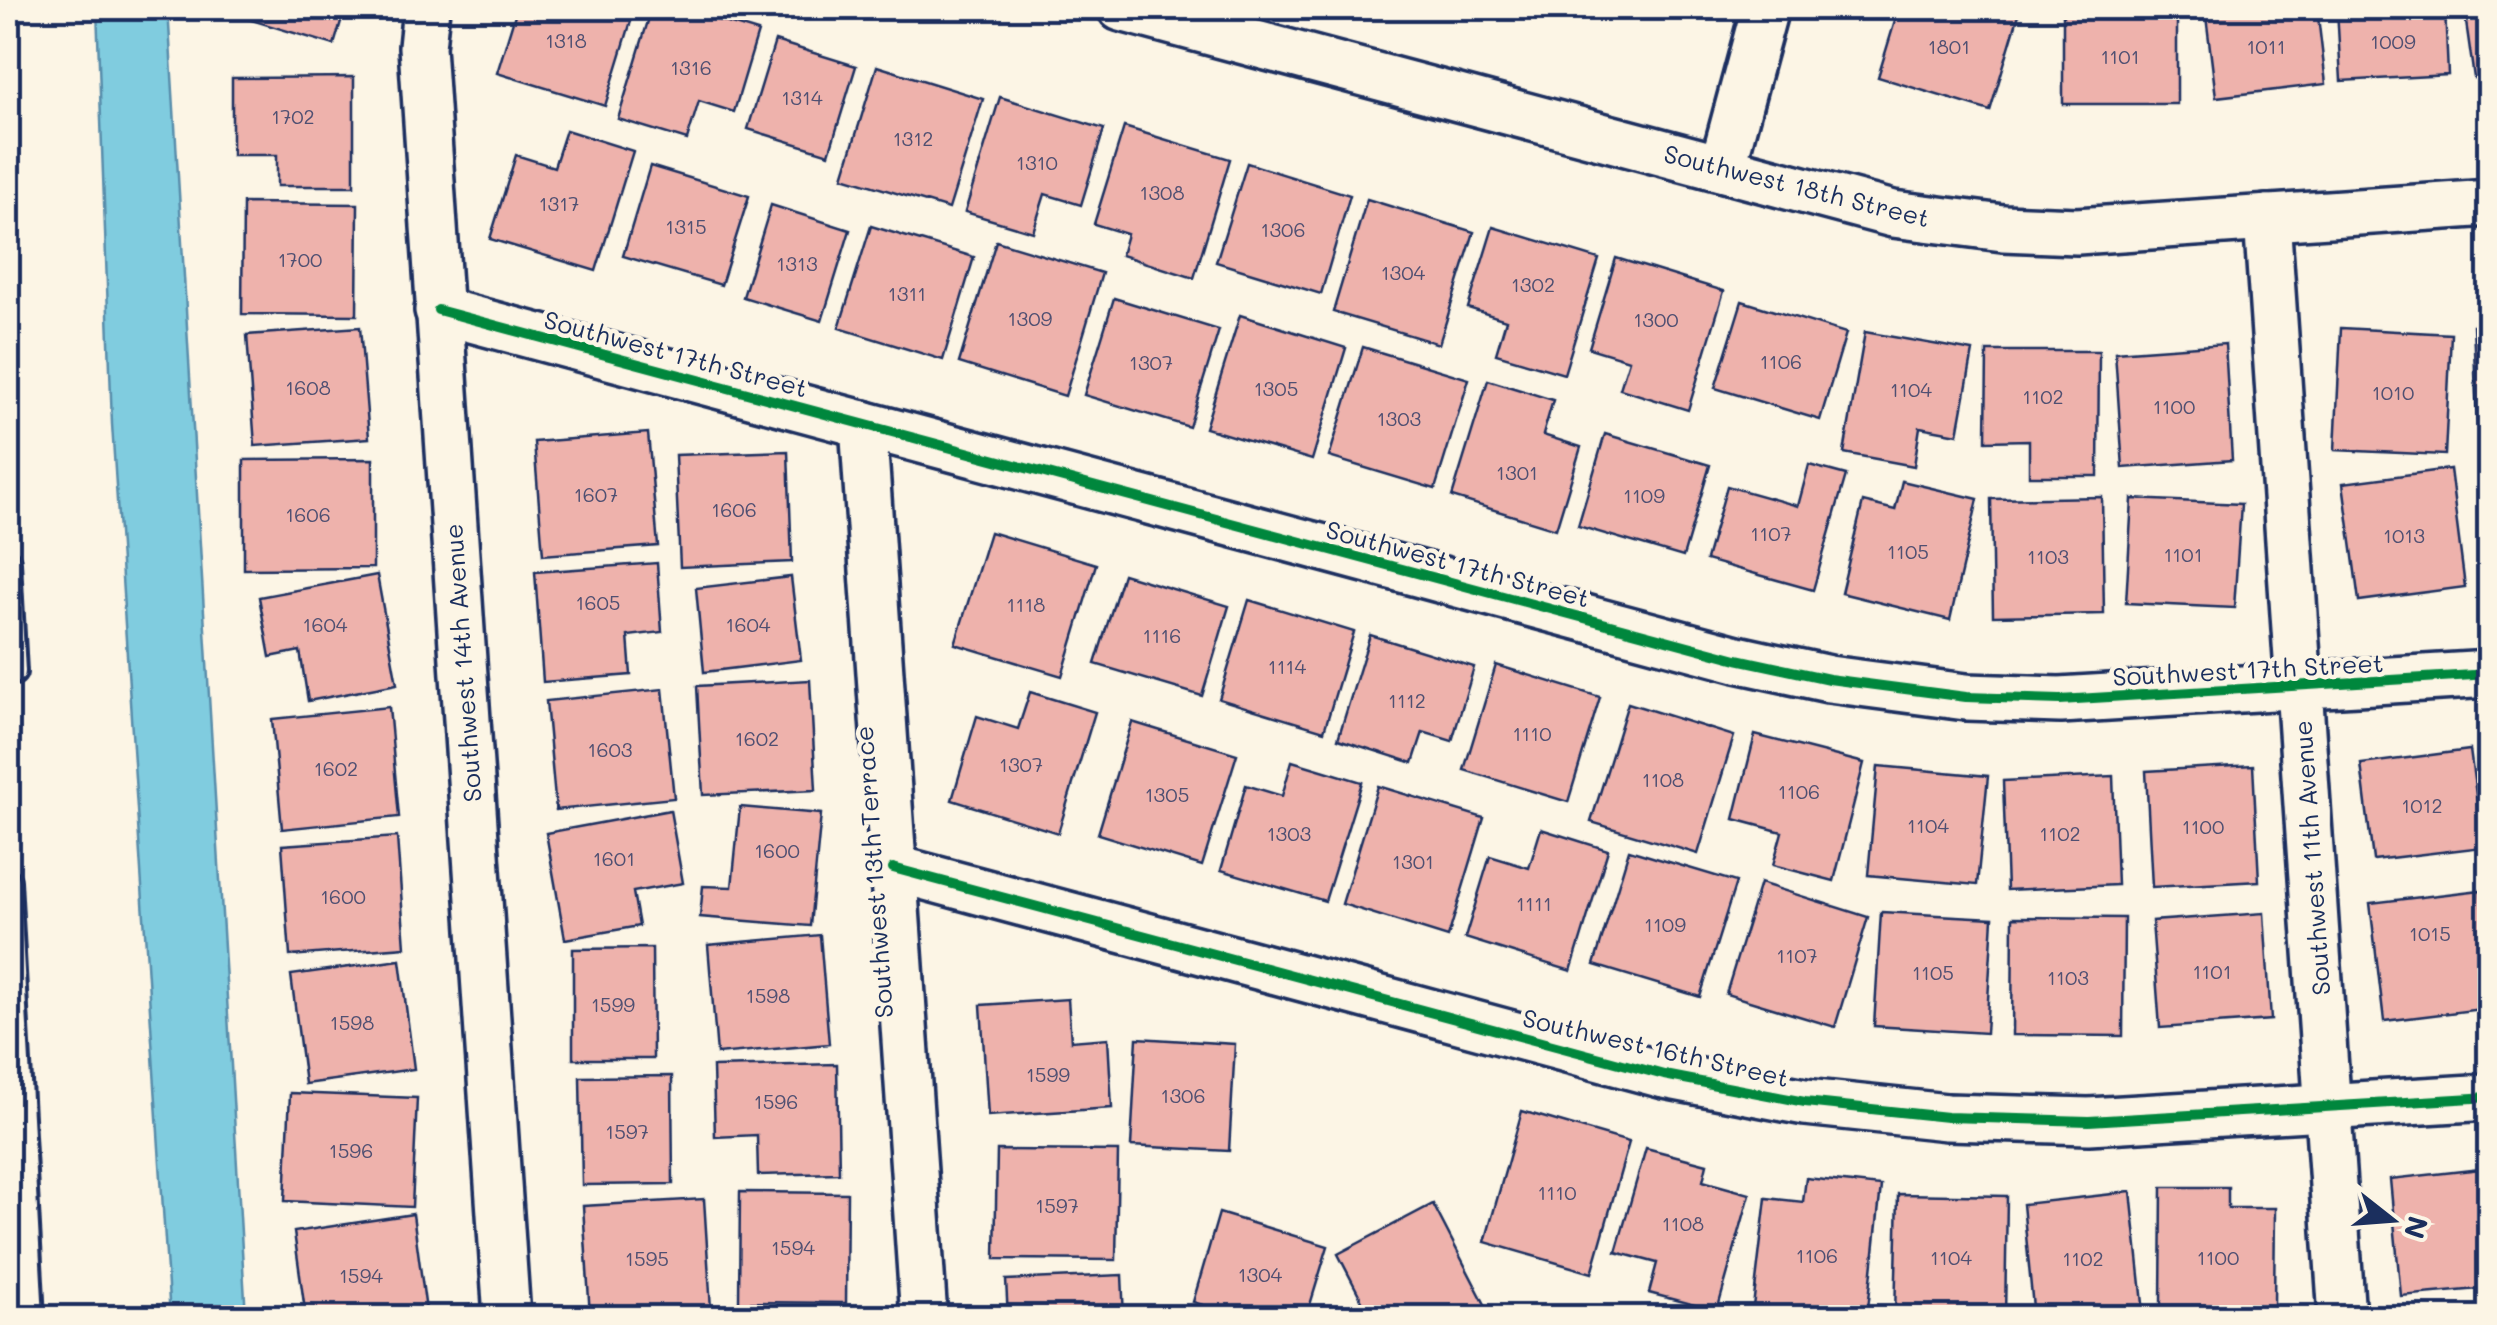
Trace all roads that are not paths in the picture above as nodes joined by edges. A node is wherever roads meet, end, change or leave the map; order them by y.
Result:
1 (426, 8) edge
2 (1121, 8) edge
3 (1765, 8) edge
4 (1722, 168) junction
5 (2490, 203) edge
6 (2268, 218) junction
7 (438, 310) junction
8 (863, 424) junction
9 (8, 562) edge
10 (8, 673) edge
11 (2490, 674) edge
12 (2299, 687) junction
13 (893, 868) junction
14 (8, 881) edge
15 (2490, 1096) edge
16 (2328, 1107) junction
17 (32, 1318) edge
18 (507, 1318) edge
19 (924, 1318) edge
20 (2342, 1318) edge

1 - 7 street, Southwest 14th Avenue
2 - 4 street, Southwest 18th Street
3 - 4 street
4 - 6 street, Southwest 18th Street
5 - 6 street, Southwest 18th Street
6 - 12 street, Southwest 11th Avenue
7 - 8 street, Southwest 17th Street
7 - 18 street, Southwest 14th Avenue
8 - 12 street, Southwest 17th Street
8 - 13 street, Southwest 13th Terrace
9 - 10 lane
11 - 12 street, Southwest 17th Street
12 - 16 street, Southwest 11th Avenue
13 - 16 street, Southwest 16th Street
13 - 19 street, Southwest 13th Terrace
14 - 17 lane
15 - 16 street, Southwest 16th Street
16 - 20 street, Southwest 11th Avenue

